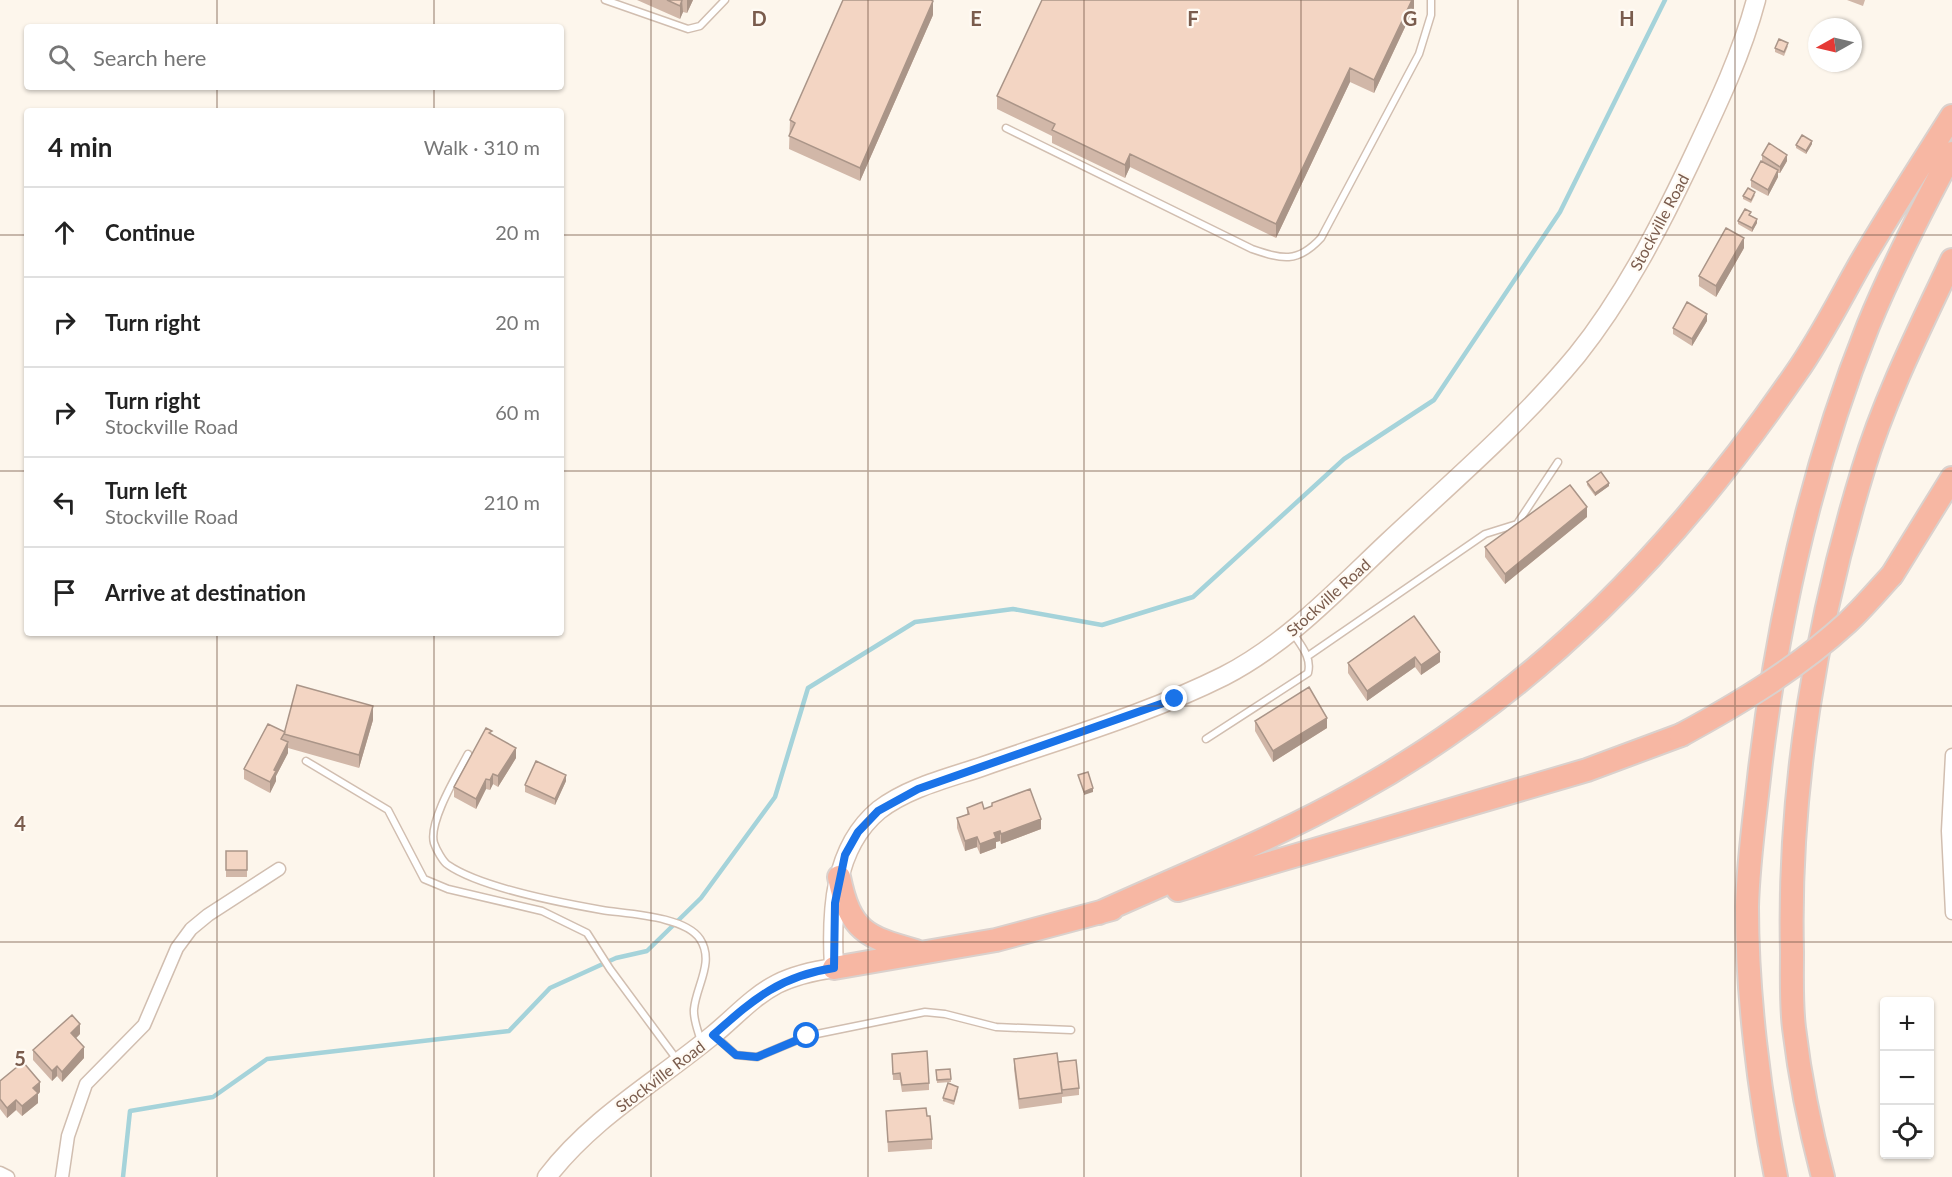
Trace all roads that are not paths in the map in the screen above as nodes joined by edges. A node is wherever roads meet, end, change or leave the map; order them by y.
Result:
1 (605, 0) edge
2 (725, 0) edge
3 (1431, 0) edge
4 (1755, 0) edge
5 (1952, 116) edge
6 (1006, 128) dead end
7 (1952, 153) edge
8 (1952, 260) edge
9 (1558, 462) dead end
10 (1952, 478) edge
11 (1292, 632) junction
12 (1308, 656) junction
13 (1206, 739) dead end
14 (468, 754) dead end
15 (1952, 755) edge
16 (306, 761) dead end
17 (279, 869) dead end
18 (839, 877) junction
19 (1099, 913) junction
20 (1952, 913) edge
21 (923, 954) junction
22 (834, 968) junction
23 (1071, 1030) dead end
24 (707, 1040) junction
25 (679, 1062) junction
26 (0, 1173) edge
27 (8, 1177) edge
28 (62, 1177) edge
29 (547, 1177) edge
30 (1776, 1177) edge
31 (1823, 1177) edge

1 - 2 lane
3 - 6 lane
4 - 11 street, Stockville Road
5 - 19 highway
7 - 30 highway
8 - 31 highway
9 - 12 lane
10 - 19 highway, bridge
11 - 12 lane
11 - 18 street, Stockville Road
12 - 13 lane
14 - 24 lane
15 - 20 street
16 - 25 lane
17 - 28 street
18 - 21 highway
18 - 22 street, Stockville Road
19 - 21 highway
21 - 22 highway
22 - 24 street, Stockville Road
23 - 24 lane
24 - 25 street, Stockville Road
25 - 29 street, Stockville Road
26 - 27 street

